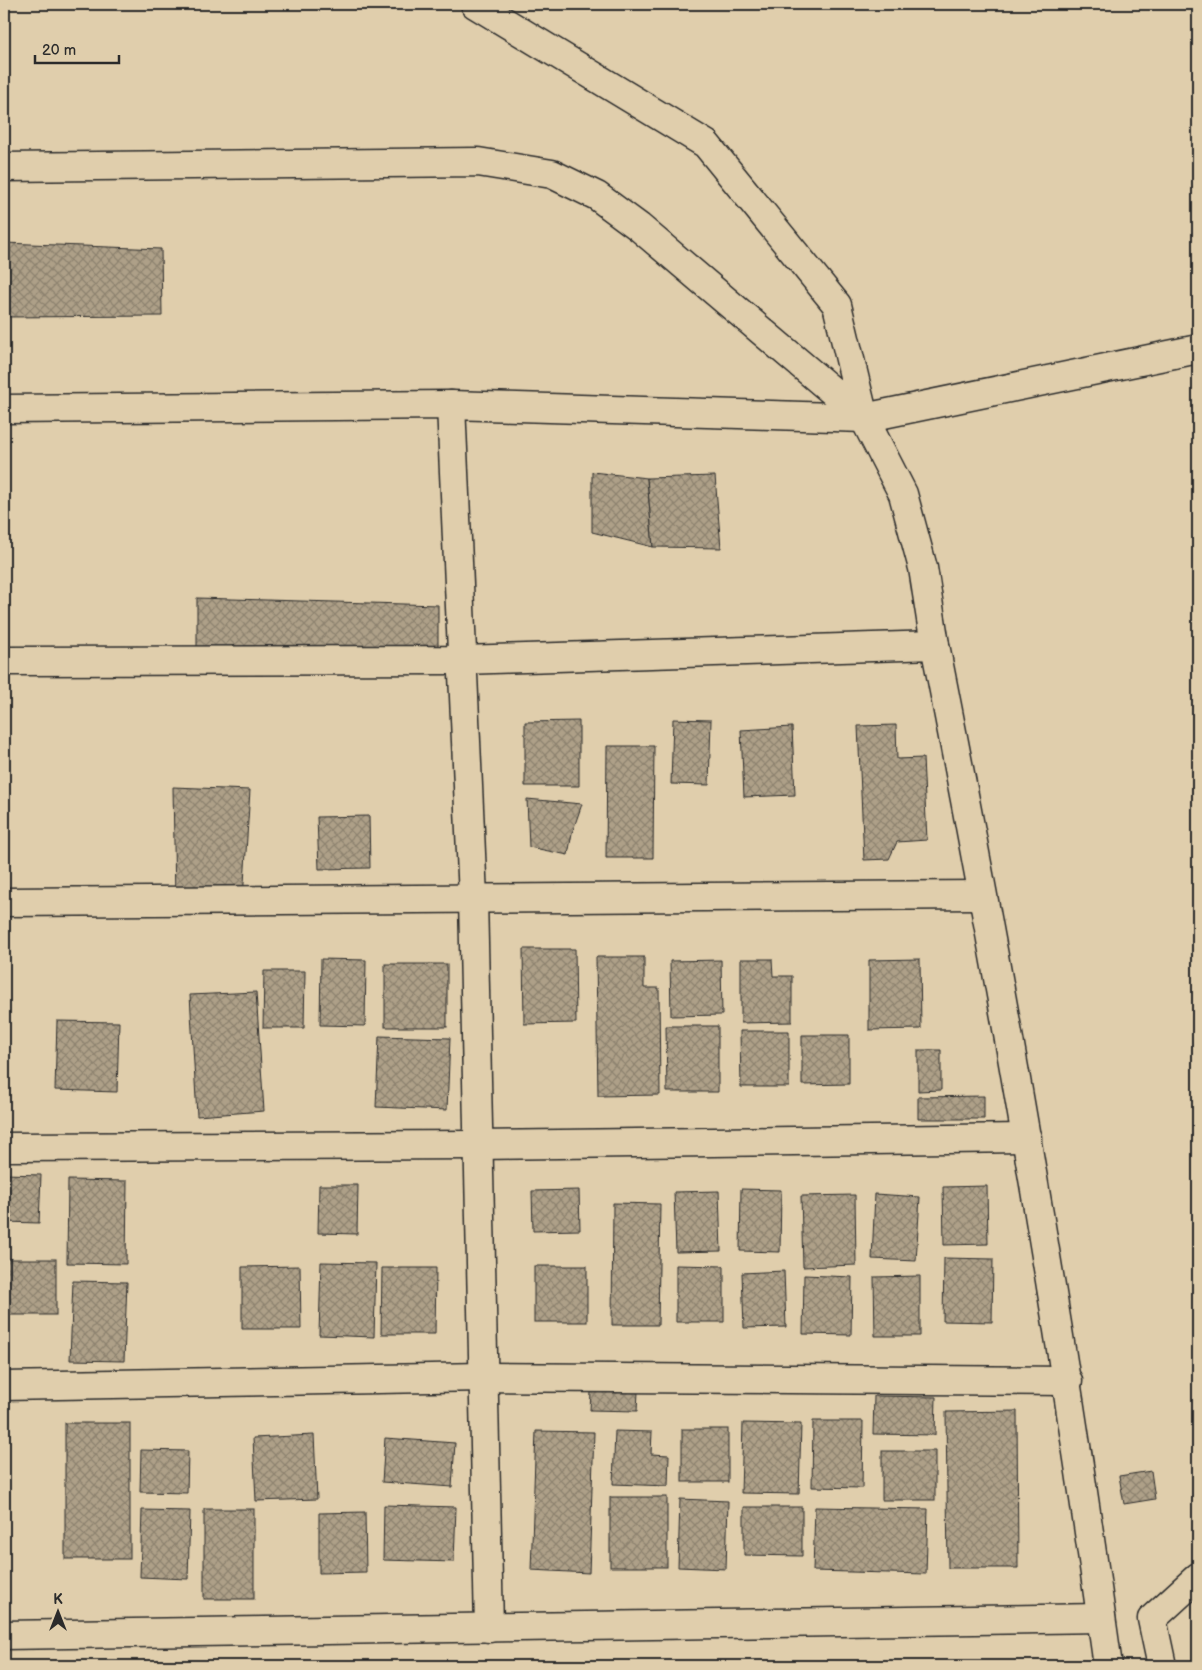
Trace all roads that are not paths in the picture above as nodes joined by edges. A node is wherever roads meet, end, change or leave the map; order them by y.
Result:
1 (475, 4) edge
2 (4, 167) edge
3 (1198, 349) edge
4 (451, 404) junction
5 (4, 410) edge
6 (864, 418) junction
7 (935, 645) junction
8 (463, 660) junction
9 (4, 661) edge
10 (982, 895) junction
11 (473, 898) junction
12 (4, 902) edge
13 (1027, 1138) junction
14 (477, 1145) junction
15 (4, 1147) edge
16 (483, 1377) junction
17 (1068, 1381) junction
18 (4, 1386) edge
19 (1198, 1577) edge
20 (1101, 1618) junction
21 (489, 1628) junction
22 (4, 1635) edge
23 (1108, 1666) edge
24 (1162, 1666) edge

1 - 6 street
2 - 6 street
3 - 6 street
4 - 5 street
4 - 6 street
4 - 8 street
6 - 7 street
7 - 8 street
7 - 10 street
8 - 9 street
8 - 11 street
10 - 11 street
10 - 13 street
11 - 12 street
11 - 14 street
13 - 14 street
13 - 17 street
14 - 15 street
14 - 16 street
16 - 17 street
16 - 18 street
16 - 21 street
17 - 20 street
19 - 24 street
20 - 21 street
20 - 23 street
21 - 22 street

